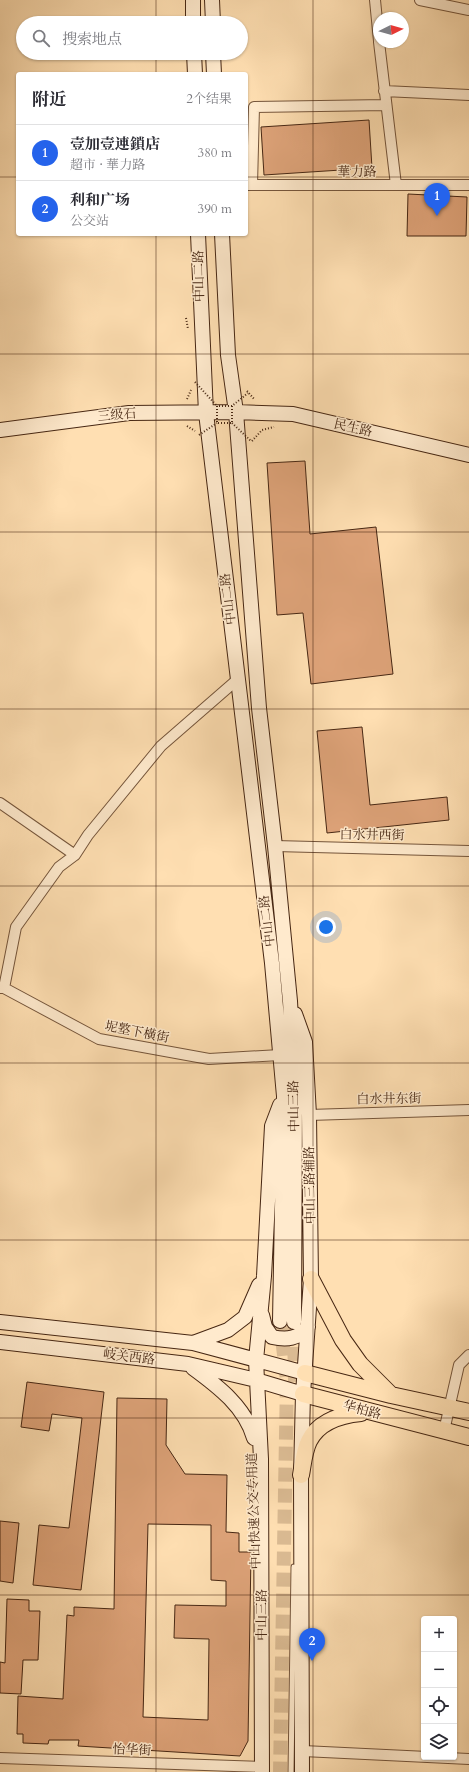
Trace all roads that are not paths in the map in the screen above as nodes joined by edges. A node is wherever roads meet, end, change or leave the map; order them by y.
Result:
1 (193, 0) edge
2 (212, 0) edge
3 (374, 0) edge
4 (420, 0) edge
5 (469, 10) edge
6 (375, 12) edge
7 (193, 16) edge
8 (213, 16) edge
9 (380, 48) edge
10 (194, 60) edge
11 (214, 60) edge
12 (195, 72) edge
13 (214, 72) edge
14 (384, 90) junction
15 (469, 95) edge
16 (386, 105) junction
17 (249, 185) edge
18 (396, 185) junction
19 (469, 185) edge
20 (198, 236) edge
21 (222, 236) edge
22 (211, 409) junction
23 (233, 414) junction
24 (0, 430) edge
25 (469, 455) edge
26 (238, 679) junction
27 (0, 803) edge
28 (275, 846) junction
29 (469, 851) edge
30 (75, 855) junction
31 (272, 963) joint
32 (286, 963) joint
33 (2, 988) edge
34 (290, 1000) junction
35 (280, 1055) junction
36 (284, 1096) junction
37 (469, 1110) edge
38 (309, 1115) junction
39 (264, 1276) junction
40 (310, 1279) junction
41 (261, 1311) junction
42 (280, 1321) tunnel mouth
43 (0, 1322) edge
44 (294, 1322) tunnel mouth
45 (308, 1327) junction
46 (0, 1342) edge
47 (194, 1343) junction
48 (469, 1355) edge
49 (256, 1360) junction
50 (188, 1364) junction
51 (305, 1373) junction
52 (256, 1380) junction
53 (303, 1394) junction
54 (391, 1395) junction
55 (449, 1408) junction
56 (469, 1412) edge
57 (370, 1413) junction
58 (258, 1417) junction
59 (303, 1419) junction
60 (444, 1431) junction
61 (469, 1437) edge
62 (261, 1459) junction
63 (301, 1475) junction
64 (268, 1517) dead end
65 (295, 1538) dead end
66 (294, 1562) dead end
67 (268, 1588) dead end
68 (303, 1751) junction
69 (0, 1758) edge
70 (469, 1759) edge
71 (242, 1770) edge
72 (264, 1770) edge
73 (291, 1772) edge
74 (302, 1772) edge

1 - 7 main road
2 - 8 main road
3 - 6 street
4 - 5 street
9 - 14 street
10 - 12 main road
11 - 13 main road
14 - 15 street
14 - 16 street
16 - 17 street
16 - 18 street
17 - 18 street, 華力路
18 - 19 street, 華力路
20 - 22 main road, 中山二路
21 - 23 main road, 中山二路
22 - 23 main road, 三级石
22 - 24 main road, 三级石
22 - 26 main road, 中山二路
23 - 25 main road, 民生路
23 - 28 main road, 中山二路
26 - 30 street
26 - 31 main road, 中山二路
27 - 30 street
28 - 29 street, 白水井西街
28 - 32 main road, 中山二路
30 - 33 street
31 - 35 main road, 中山三路
32 - 34 main road, 中山三路
33 - 35 street, 坭墪下橫街
34 - 38 main road, 中山三路辅路
34 - 44 main road, 中山三路
35 - 36 main road, 中山三路
36 - 39 main road
36 - 42 main road, 中山三路
37 - 38 street, 白水井东街
38 - 40 main road, 中山三路辅路
39 - 41 main road
39 - 47 main road
40 - 45 main road, 中山三路辅路
40 - 54 main road
41 - 45 main road
41 - 49 main road
43 - 47 main road, 岐关西路
45 - 51 main road, 中山三路辅路
46 - 50 main road, 岐关西路
47 - 49 main road, 岐关西路
48 - 55 street
49 - 51 main road, 华柏路
49 - 52 main road
50 - 52 main road, 岐关西路
50 - 62 main road
51 - 53 main road, 中山三路辅路
51 - 54 main road, 华柏路
52 - 53 main road, 华柏路
52 - 58 main road
53 - 57 main road, 华柏路
53 - 59 main road, 中山三路辅路
54 - 55 main road, 华柏路
55 - 56 main road, 华柏路
55 - 60 street
57 - 60 main road, 华柏路
57 - 63 main road
58 - 62 main road
58 - 64 lane, 中山快速公交专用道
59 - 63 main road, 中山三路辅路
59 - 65 lane
60 - 61 main road, 华柏路
62 - 72 main road, 中山三路
63 - 68 main road
66 - 73 lane
67 - 72 lane, 中山快速公交专用道
68 - 70 street
68 - 74 main road
69 - 71 street, 怡华街
71 - 72 street, 怡华街

